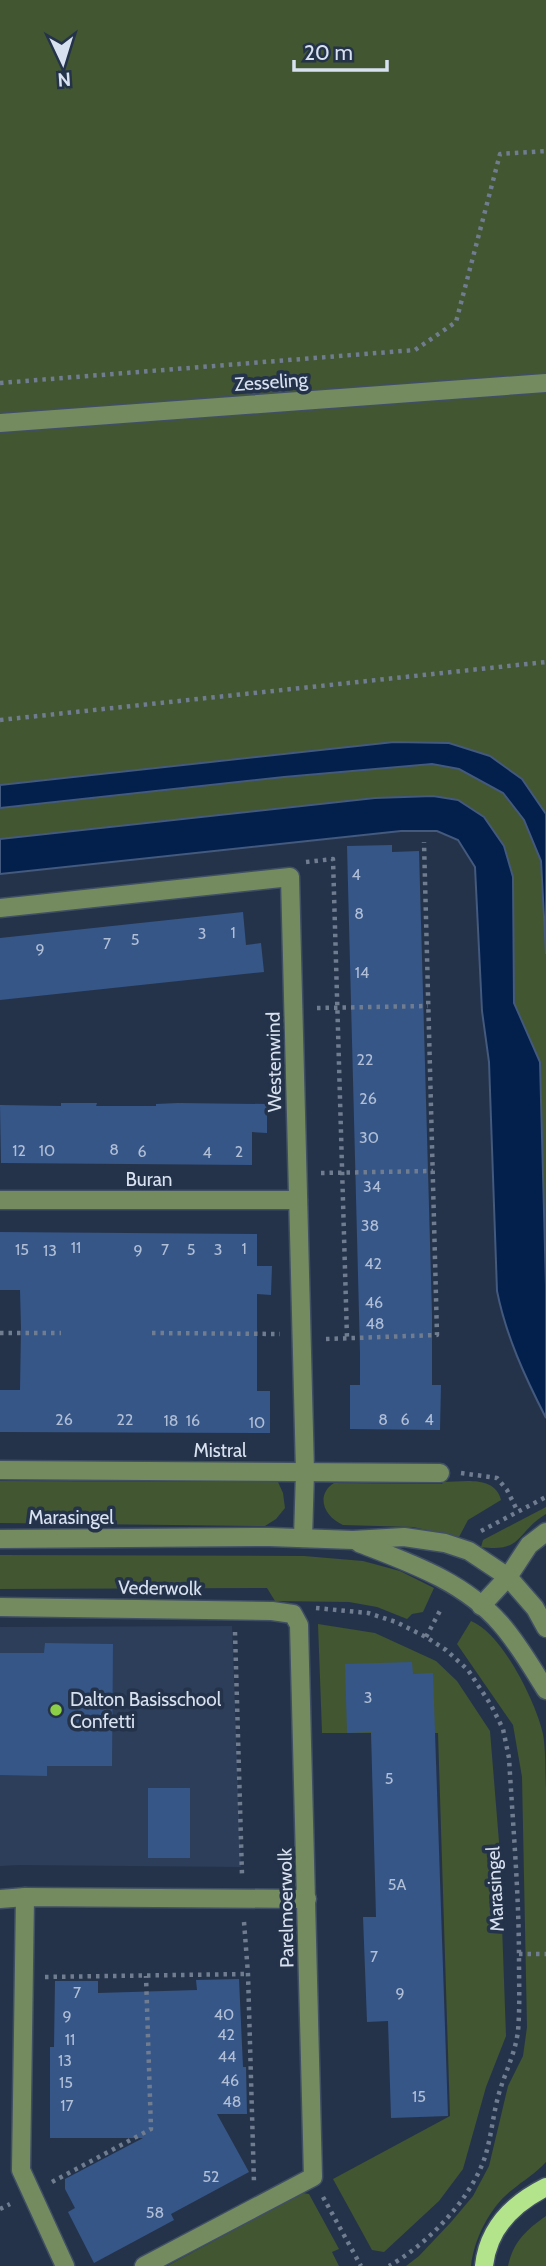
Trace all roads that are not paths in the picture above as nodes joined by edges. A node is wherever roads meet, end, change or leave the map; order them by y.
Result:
1 (546, 383) edge
2 (0, 423) edge
3 (0, 908) edge
4 (0, 1200) edge
5 (298, 1200) junction
6 (0, 1470) edge
7 (305, 1472) junction
8 (440, 1473) road end
9 (546, 1532) edge
10 (303, 1538) junction
11 (0, 1539) edge
12 (353, 1540) junction
13 (508, 1577) junction
14 (481, 1606) junction
15 (0, 1607) edge
16 (546, 1628) edge
17 (300, 1638) joint
18 (546, 1690) edge
19 (25, 1897) junction
20 (0, 1899) edge
21 (307, 1899) junction
22 (546, 2187) edge
23 (65, 2266) edge
24 (144, 2266) edge
25 (484, 2266) edge

1 - 2 street, Zesseling
3 - 5 street, Westenwind
4 - 5 street, Buran
5 - 7 street, Westenwind
6 - 7 street, Mistral
7 - 8 street, Mistral
7 - 10 street, Westenwind
9 - 13 street
10 - 11 street, Marasingel
10 - 12 street, Marasingel
12 - 13 street, Marasingel
12 - 14 street, Marasingel
13 - 14 street
13 - 16 street, Marasingel
14 - 18 street, Marasingel
15 - 17 street, Vederwolk
17 - 21 street, Parelmoerwolk
19 - 20 street
19 - 21 street
19 - 23 street
21 - 24 street, Parelmoerwolk
22 - 25 main road

